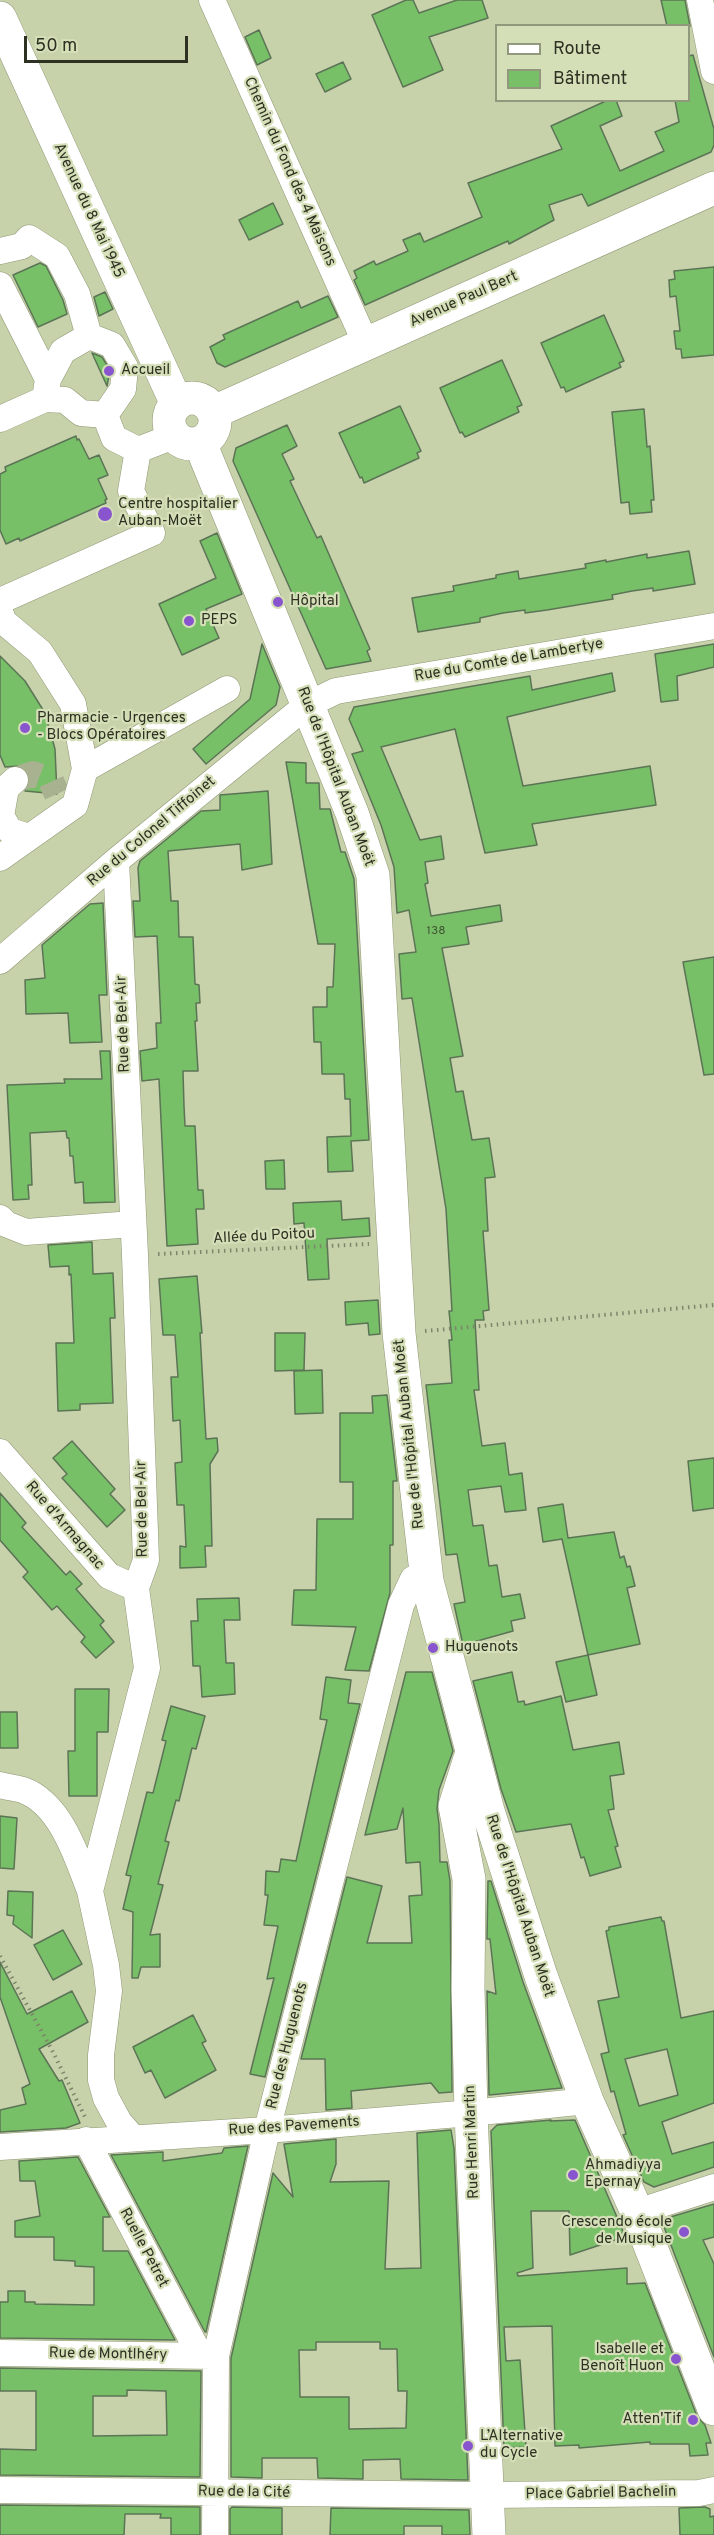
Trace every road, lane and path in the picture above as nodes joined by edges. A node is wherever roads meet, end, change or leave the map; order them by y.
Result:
1 (212, 0) edge
2 (700, 0) edge
3 (0, 18) edge
4 (714, 71) edge
5 (714, 188) edge
6 (0, 251) edge
7 (0, 285) edge
8 (89, 336) junction
9 (366, 344) junction
10 (47, 389) junction
11 (177, 404) junction
12 (214, 412) junction
13 (105, 415) junction
14 (0, 419) edge
15 (187, 439) junction
16 (138, 450) junction
17 (0, 602) edge
18 (0, 612) edge
19 (714, 626) edge
20 (227, 689) dead end
21 (307, 705) junction
22 (85, 769) junction
23 (15, 780) dead end
24 (29, 837) junction
25 (0, 858) edge
26 (116, 861) junction
27 (0, 961) edge
28 (0, 1218) edge
29 (133, 1224) junction
30 (394, 1243) junction
31 (135, 1255) junction
32 (714, 1305) edge
33 (399, 1333) junction
34 (0, 1452) edge
35 (427, 1581) junction
36 (136, 1588) junction
37 (472, 1752) junction
38 (0, 1785) edge
39 (90, 1891) junction
40 (0, 1956) edge
41 (587, 2101) junction
42 (471, 2113) junction
43 (267, 2130) junction
44 (134, 2138) junction
45 (86, 2140) junction
46 (0, 2147) edge
47 (714, 2187) edge
48 (637, 2212) junction
49 (0, 2354) edge
50 (208, 2356) junction
51 (714, 2409) edge
52 (0, 2490) edge
53 (714, 2490) edge
54 (216, 2493) junction
55 (488, 2495) junction
56 (215, 2535) edge
57 (489, 2535) edge

1 - 9 street, Chemin du Fond des 4 Maisons
2 - 4 street
3 - 11 main road, Avenue du 8 Mai 1945
5 - 9 main road, Avenue Paul Bert
6 - 8 street
7 - 10 street
8 - 10 street
8 - 13 street
9 - 12 main road, Avenue Paul Bert
10 - 13 street
10 - 14 street
11 - 12 main road
11 - 15 main road
12 - 15 main road
13 - 16 street
15 - 16 street
15 - 21 main road, Rue de l'Hôpital Auban Moët
16 - 17 street
18 - 22 street
19 - 21 street, Rue du Comte de Lambertye
20 - 22 street
21 - 26 street, Rue du Colonel Tiffoinet
21 - 30 main road, Rue de l'Hôpital Auban Moët
22 - 24 street
23 - 24 street
24 - 25 street
26 - 27 street, Rue du Colonel Tiffoinet
26 - 29 street, Rue de Bel-Air
28 - 29 street
29 - 31 street, Rue de Bel-Air
30 - 31 path, Allée du Poitou
30 - 33 main road, Rue de l'Hôpital Auban Moët
31 - 36 street, Rue de Bel-Air
32 - 33 path
33 - 35 main road, Rue de l'Hôpital Auban Moët
34 - 36 street, Rue d'Armagnac
35 - 37 main road, Rue de l'Hôpital Auban Moët
35 - 43 street, Rue des Huguenots
36 - 39 street, Rue de Bel-Air
37 - 41 main road, Rue de l'Hôpital Auban Moët
37 - 42 main road, Rue Henri Martin
38 - 39 street
39 - 44 street, Rue de Bel-Air
40 - 45 path
41 - 42 street, Rue des Pavements
41 - 48 main road, Rue de l'Hôpital Auban Moët
42 - 43 street, Rue des Pavements
42 - 55 main road, Rue Henri Martin
43 - 44 street, Rue des Pavements
43 - 50 street, Rue des Huguenots
44 - 45 street, Rue des Pavements
45 - 46 street, Rue des Pavements
45 - 50 street, Ruelle Petret
47 - 48 street
48 - 51 main road, Rue de l'Hôpital Auban Moët
49 - 50 street, Rue de Montlhéry
50 - 54 street, Rue des Huguenots
52 - 54 street, Rue de la Cité
53 - 55 street, Place Gabriel Bachelin
54 - 55 street, Rue de la Cité
54 - 56 street, Rue des Huguenots
55 - 57 main road, Rue Henri Martin

